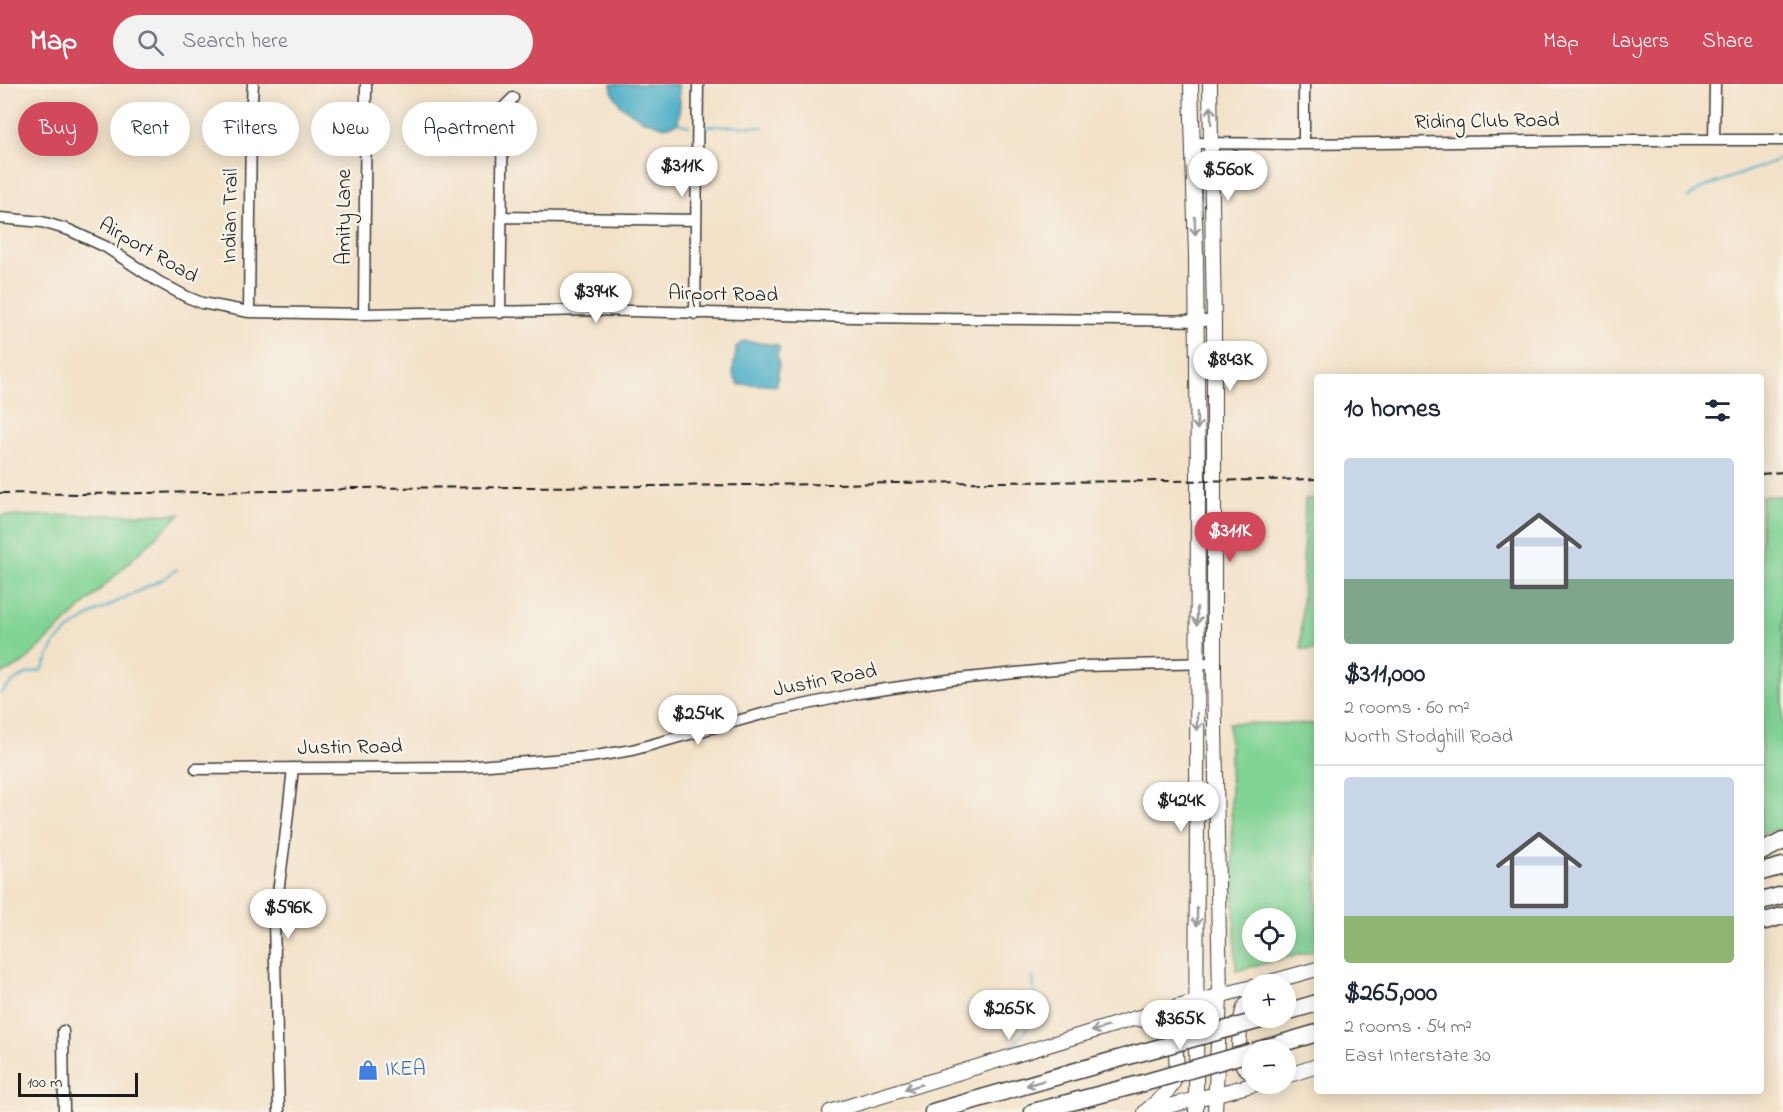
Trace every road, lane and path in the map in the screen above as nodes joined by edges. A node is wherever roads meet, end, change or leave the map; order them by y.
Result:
1 (253, 84) edge
2 (366, 84) edge
3 (698, 84) edge
4 (1191, 84) edge
5 (1210, 84) edge
6 (1304, 84) edge
7 (1714, 84) edge
8 (513, 98) dead end
9 (1714, 140) junction
10 (1783, 140) edge
11 (1192, 143) junction
12 (1211, 144) junction
13 (1304, 144) junction
14 (501, 217) junction
15 (0, 218) edge
16 (696, 220) junction
17 (249, 312) junction
18 (500, 313) junction
19 (364, 314) junction
20 (695, 314) junction
21 (1196, 320) junction
22 (1214, 321) junction
23 (1197, 663) junction
24 (1214, 663) junction
25 (292, 768) junction
26 (196, 769) dead end
27 (1783, 840) edge
28 (1764, 843) edge
29 (1764, 850) edge
30 (1783, 866) edge
31 (1764, 871) edge
32 (1783, 895) edge
33 (1764, 901) edge
34 (1783, 916) edge
35 (1764, 921) edge
36 (1783, 924) edge
37 (1764, 929) edge
38 (1314, 970) edge
39 (1296, 976) edge
40 (1242, 990) edge
41 (1220, 996) junction
42 (1196, 1002) junction
43 (1314, 1004) edge
44 (1296, 1009) edge
45 (1242, 1012) edge
46 (1136, 1018) junction
47 (1242, 1025) edge
48 (63, 1031) dead end
49 (1314, 1034) edge
50 (1293, 1040) edge
51 (1242, 1055) edge
52 (1242, 1065) edge
53 (1314, 1067) edge
54 (1296, 1073) edge
55 (1242, 1087) edge
56 (1215, 1094) junction
57 (1196, 1106) edge
58 (933, 1111) edge
59 (64, 1112) edge
60 (279, 1112) edge
61 (830, 1112) edge
62 (1033, 1112) edge
63 (1145, 1112) edge
64 (1215, 1112) edge

1 - 17 street, Indian Trail
2 - 19 street, Amity Lane
3 - 16 street
4 - 11 main road
12 -> 5 main road
6 - 13 street
7 - 9 street
8 - 14 street
9 - 10 street, Riding Club Road
9 - 13 street, Riding Club Road
11 - 12 street, Riding Club Road
11 -> 21 main road
12 - 13 street, Riding Club Road
12 - 22 main road
14 - 16 street
14 - 18 street
15 - 17 street, Airport Road
16 - 20 street
17 - 19 street, Airport Road
18 - 19 street, Airport Road
18 - 20 street, Airport Road
20 - 21 street, Airport Road
21 - 22 street, Airport Road
21 -> 23 main road
22 - 24 main road
23 - 24 street, Justin Road
23 - 25 street, Justin Road
23 -> 42 main road
24 - 41 main road
25 - 26 street, Justin Road
25 - 60 street
27 - 28 main road
27 - 29 highway
30 - 31 highway
32 - 33 highway
34 - 35 highway
36 - 37 main road
38 - 39 main road
40 - 41 main road
41 - 42 main road
41 - 56 main road
42 - 46 main road
42 - 57 main road
43 - 44 highway
45 - 52 main road
46 -> 61 main road
46 - 63 main road
47 -> 58 highway, bridge
48 - 59 street
49 - 50 highway
51 - 62 highway, bridge
53 - 54 main road
55 - 56 main road
56 - 57 main road
56 - 64 main road
57 - 63 main road

